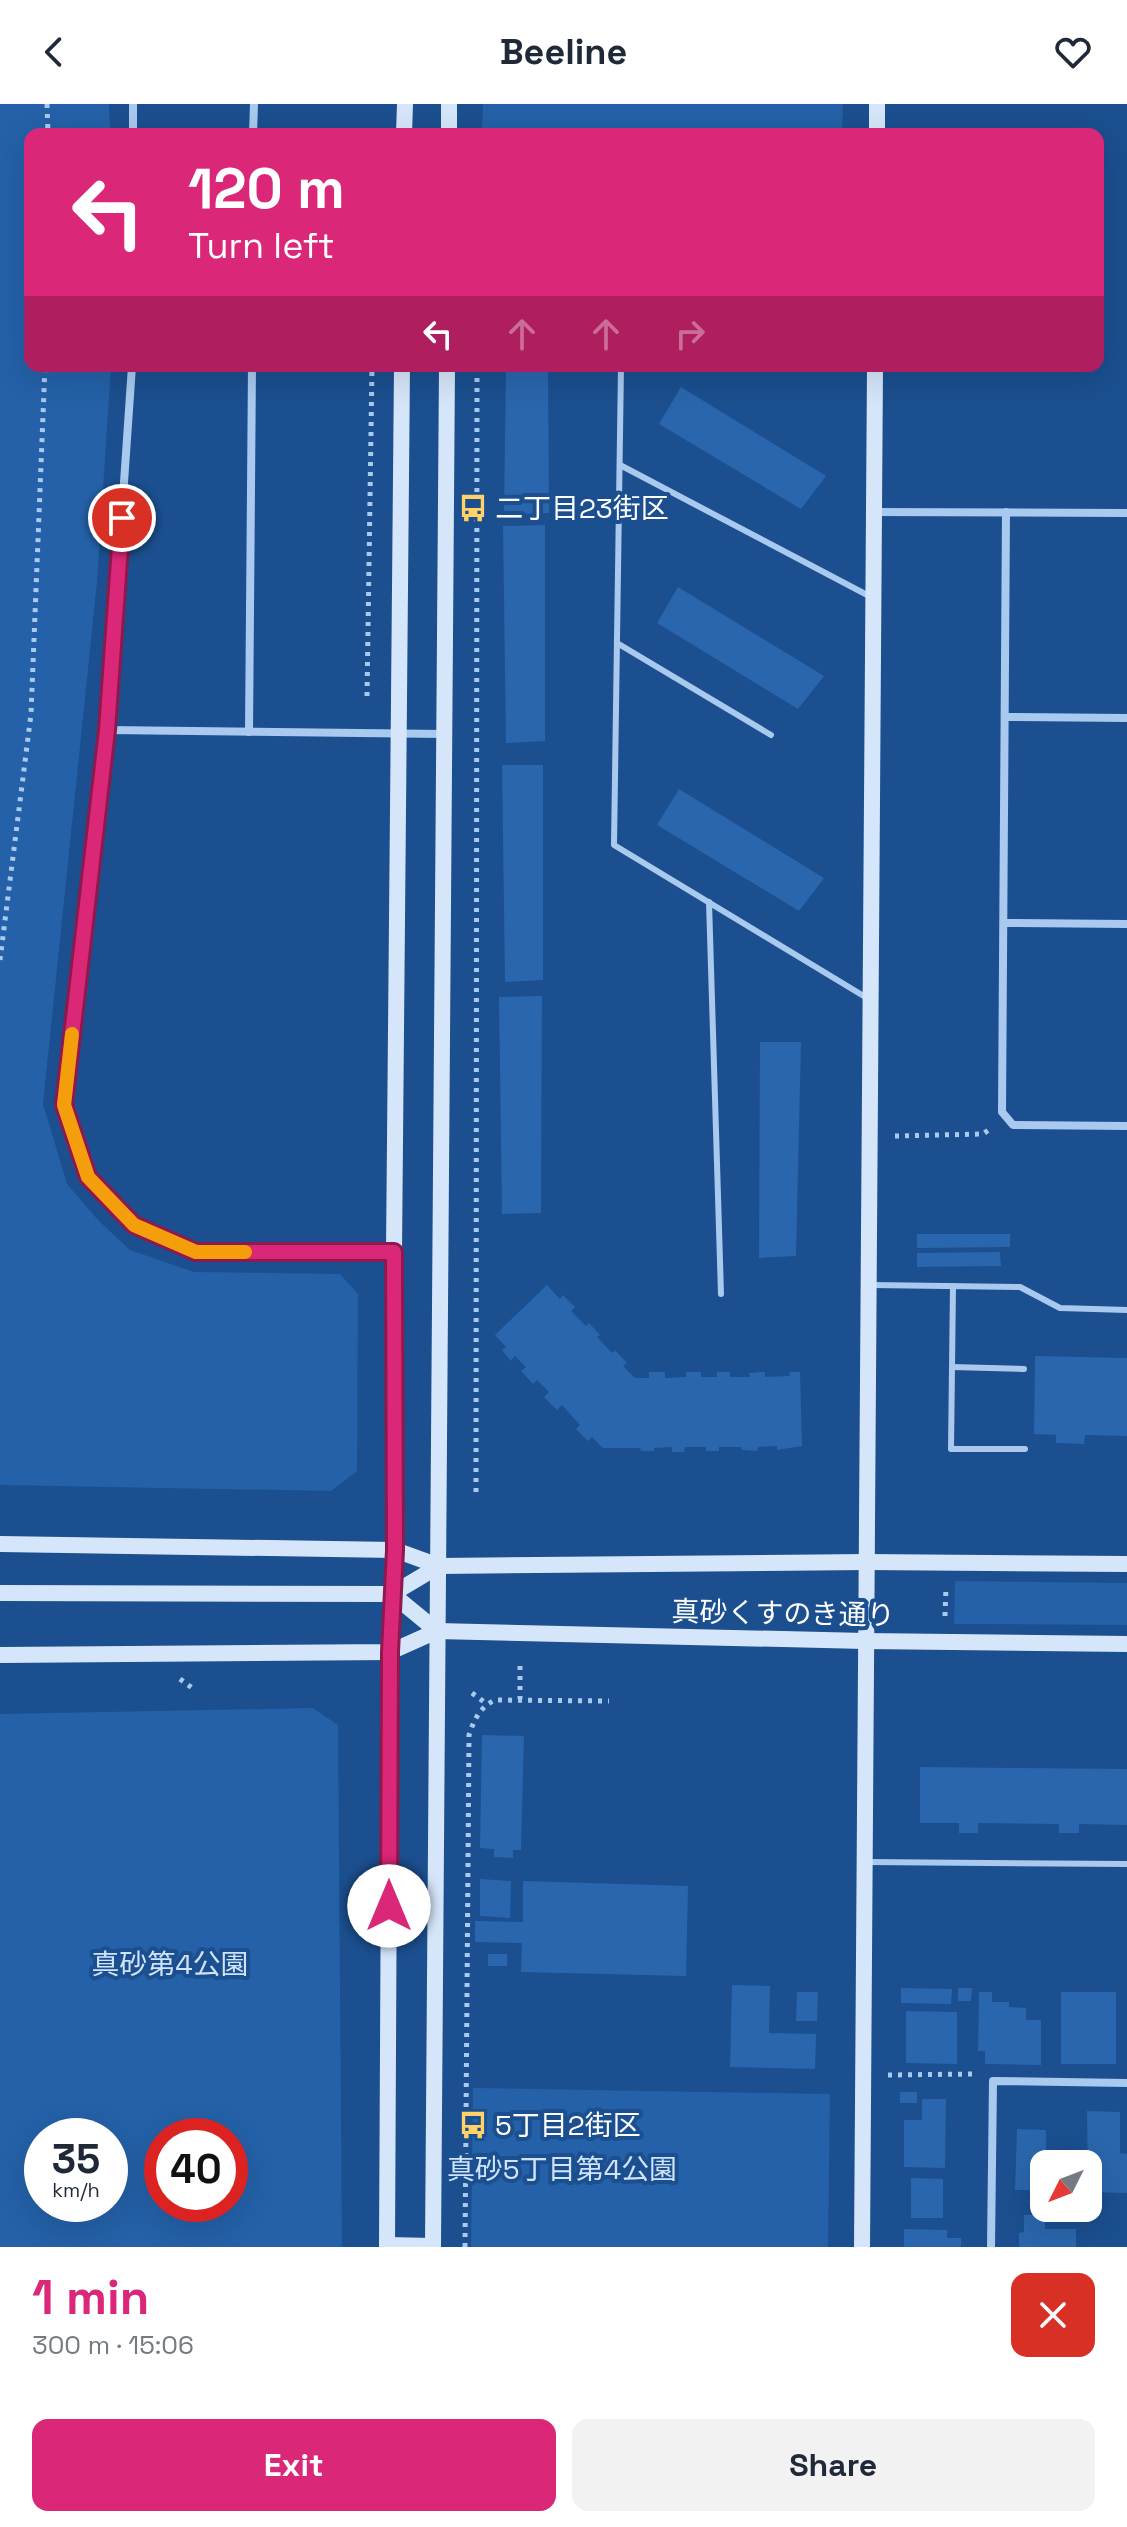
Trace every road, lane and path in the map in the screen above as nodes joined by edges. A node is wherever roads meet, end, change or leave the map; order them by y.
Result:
1 (47, 104) edge
2 (133, 104) edge
3 (254, 104) edge
4 (405, 104) edge
5 (449, 104) edge
6 (877, 104) edge
7 (48, 128) edge
8 (133, 128) edge
9 (253, 128) edge
10 (404, 128) edge
11 (449, 128) edge
12 (877, 128) edge
13 (45, 372) edge
14 (132, 372) edge
15 (252, 372) edge
16 (372, 372) edge
17 (402, 372) edge
18 (447, 372) edge
19 (477, 372) edge
20 (621, 372) edge
21 (875, 372) edge
22 (620, 465) junction
23 (874, 512) junction
24 (1006, 512) junction
25 (1127, 513) edge
26 (874, 598) junction
27 (617, 643) junction
28 (367, 696) dead end
29 (1005, 717) junction
30 (1127, 718) edge
31 (107, 730) junction
32 (249, 732) junction
33 (399, 734) junction
34 (444, 734) junction
35 (771, 735) dead end
36 (709, 902) junction
37 (1004, 923) junction
38 (1127, 924) edge
39 (0, 960) edge
40 (871, 999) junction
41 (1008, 1119) junction
42 (1127, 1126) edge
43 (895, 1136) dead end
44 (394, 1252) junction
45 (868, 1285) junction
46 (953, 1286) junction
47 (721, 1294) dead end
48 (1127, 1310) edge
49 (952, 1367) junction
50 (1024, 1369) dead end
51 (1025, 1449) dead end
52 (476, 1492) dead end
53 (0, 1544) edge
54 (395, 1550) junction
55 (866, 1562) junction
56 (1127, 1564) edge
57 (439, 1566) junction
58 (946, 1582) dead end
59 (0, 1593) edge
60 (392, 1594) junction
61 (945, 1625) dead end
62 (437, 1631) junction
63 (865, 1641) junction
64 (1127, 1644) edge
65 (390, 1652) junction
66 (0, 1655) edge
67 (520, 1666) dead end
68 (472, 1693) dead end
69 (520, 1699) junction
70 (609, 1701) dead end
71 (487, 1704) junction
72 (864, 1862) junction
73 (1127, 1864) edge
74 (888, 2075) dead end
75 (993, 2081) junction
76 (1127, 2083) edge
77 (387, 2246) edge
78 (433, 2246) edge
79 (465, 2247) edge
80 (862, 2247) edge
81 (991, 2247) edge

1 - 7 path
2 - 8 street
3 - 9 street
4 - 10 street
5 - 11 street
6 - 12 street
13 - 39 path
14 - 31 street
15 - 32 street
16 - 28 path
17 - 33 street
18 - 34 street
19 - 52 path
20 - 22 lane
21 - 23 street
22 - 26 lane
22 - 27 lane
23 - 24 street
23 - 26 street
24 - 25 street
24 - 29 street
26 - 40 street
27 - 35 lane
27 - 36 lane
29 - 30 street
29 - 37 street
31 - 32 street
31 - 44 street
32 - 33 street
33 - 34 street
33 - 44 street
34 - 57 street
36 - 40 lane
36 - 47 lane
37 - 38 street
37 - 41 street
40 - 45 street
41 - 42 street
41 - 43 path
44 - 54 street
45 - 46 lane
45 - 55 street
46 - 48 lane
46 - 49 lane
49 - 50 lane
49 - 51 lane
53 - 54 street
54 - 57 street
54 - 60 street
55 - 56 street, 真砂くすのき通り
55 - 57 street, 真砂くすのき通り
55 - 63 street
57 - 60 street
57 - 62 street
58 - 61 path
59 - 60 street
60 - 62 street
60 - 65 street
62 - 63 street, 真砂くすのき通り
62 - 65 street
62 - 78 street
63 - 64 street, 真砂くすのき通り
63 - 72 street
65 - 66 street
65 - 77 street
67 - 69 path
68 - 71 path
69 - 70 path
69 - 71 path
71 - 79 path
72 - 73 lane
72 - 80 street
74 - 75 path
75 - 76 street
75 - 81 street
77 - 78 street

